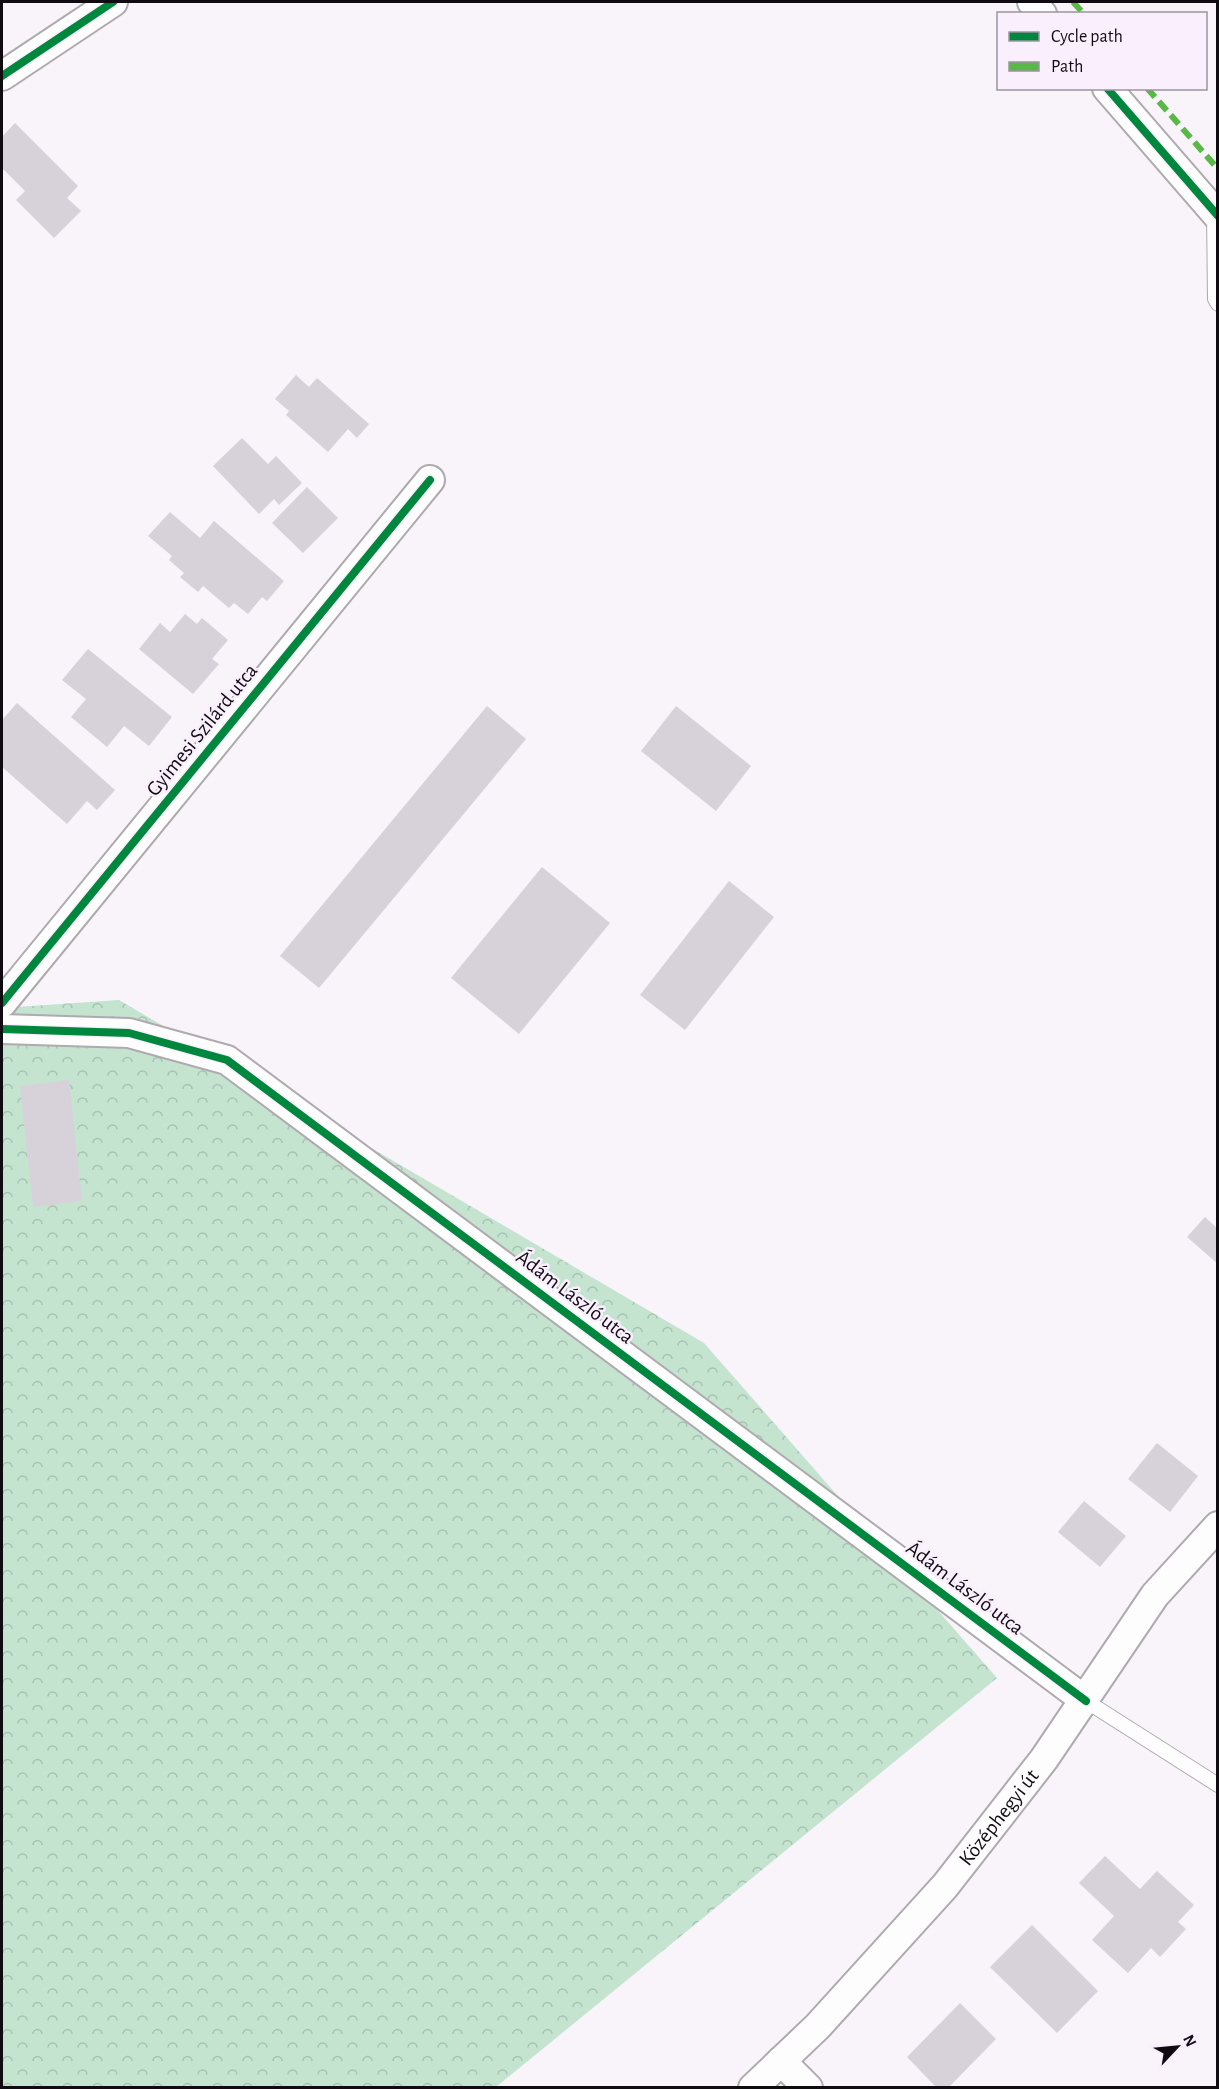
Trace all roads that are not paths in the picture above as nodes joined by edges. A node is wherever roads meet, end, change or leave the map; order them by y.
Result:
1 (113, 2) edge
2 (2, 76) edge
3 (1109, 90) edge
4 (1216, 214) edge
5 (1218, 304) edge
6 (430, 480) dead end
7 (2, 1003) edge
8 (2, 1029) edge
9 (1218, 1526) edge
10 (1086, 1701) junction
11 (1218, 1785) edge
12 (781, 2061) junction
13 (753, 2088) edge
14 (808, 2088) edge

1 - 2 street
3 - 4 street
4 - 5 lane
6 - 7 street, Gyimesi Szilárd utca
8 - 10 street, Ádám László utca
9 - 10 street, Középhegyi út
10 - 11 lane
10 - 12 street, Középhegyi út
12 - 13 street, Középhegyi út
12 - 14 street

